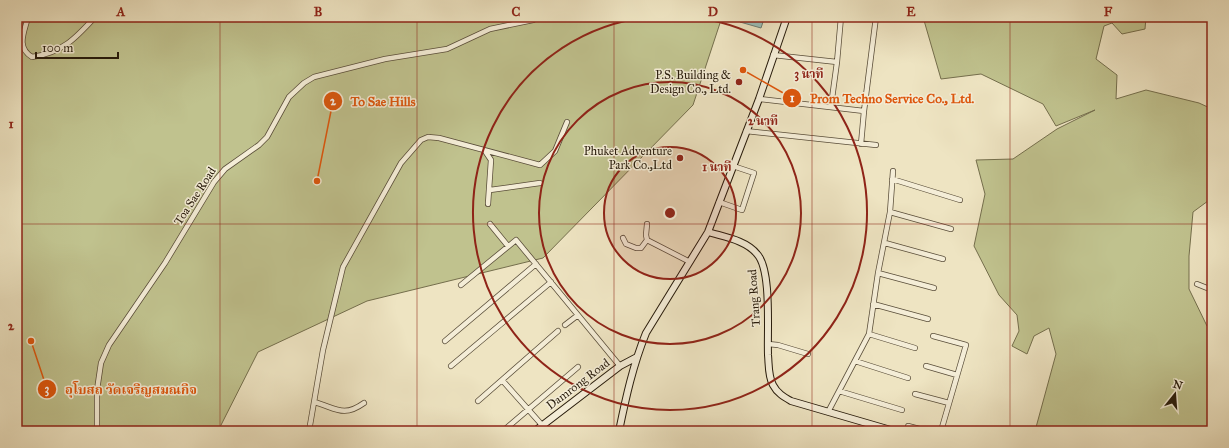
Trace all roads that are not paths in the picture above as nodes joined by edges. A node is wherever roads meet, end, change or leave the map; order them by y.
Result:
1 (28, 17) edge
2 (95, 17) edge
3 (539, 17) edge
4 (786, 17) edge
5 (841, 17) edge
6 (876, 17) edge
7 (773, 55) junction
8 (837, 62) junction
9 (759, 98) junction
10 (831, 106) junction
11 (864, 111) junction
12 (567, 122) dead end
13 (746, 131) junction
14 (861, 144) junction
15 (876, 145) dead end
16 (485, 151) junction
17 (733, 166) junction
18 (893, 171) dead end
19 (892, 179) junction
20 (540, 184) dead end
21 (490, 190) junction
22 (960, 200) dead end
23 (719, 202) junction
24 (488, 204) dead end
25 (890, 212) junction
26 (490, 224) dead end
27 (647, 224) dead end
28 (951, 229) dead end
29 (708, 232) junction
30 (623, 238) dead end
31 (647, 240) junction
32 (885, 243) junction
33 (508, 246) junction
34 (943, 259) dead end
35 (690, 262) junction
36 (536, 264) junction
37 (878, 273) junction
38 (551, 282) junction
39 (1197, 284) dead end
40 (461, 285) dead end
41 (934, 288) dead end
42 (1212, 290) edge
43 (873, 304) junction
44 (578, 315) junction
45 (928, 319) dead end
46 (565, 325) dead end
47 (558, 331) dead end
48 (869, 334) junction
49 (933, 336) dead end
50 (445, 341) dead end
51 (768, 344) junction
52 (915, 348) dead end
53 (808, 354) dead end
54 (637, 357) junction
55 (855, 361) junction
56 (452, 366) dead end
57 (620, 366) junction
58 (926, 366) dead end
59 (578, 367) dead end
60 (957, 375) junction
61 (908, 378) dead end
62 (502, 380) junction
63 (839, 391) junction
64 (916, 394) dead end
65 (478, 401) dead end
66 (314, 402) junction
67 (364, 403) dead end
68 (949, 403) junction
69 (528, 410) junction
70 (902, 410) dead end
71 (828, 412) junction
72 (542, 425) junction
73 (908, 426) dead end
74 (97, 431) edge
75 (309, 431) edge
76 (503, 431) edge
77 (535, 431) edge
78 (619, 431) edge
79 (894, 431) edge
80 (927, 431) edge
81 (941, 431) edge

1 - 2 street
3 - 74 street, Toa Sae Road
4 - 7 street
5 - 8 street
6 - 11 street
7 - 8 street
7 - 9 street
8 - 10 street
9 - 10 street
9 - 13 street
10 - 11 street
11 - 14 street
12 - 16 street
13 - 14 street
13 - 17 street
14 - 15 street
16 - 21 street
16 - 66 street
17 - 23 street
17 - 23 street
18 - 19 street
19 - 22 street
19 - 25 street
20 - 21 street
21 - 24 street
23 - 29 street
25 - 28 street
25 - 32 street
26 - 33 street
27 - 31 street
29 - 35 street
29 - 51 street, Trang Road
30 - 31 street
31 - 35 street
32 - 34 street
32 - 37 street
33 - 36 street
33 - 40 street
35 - 54 street
36 - 38 street
36 - 50 street
37 - 41 street
37 - 43 street
38 - 44 street
38 - 56 street
39 - 42 street
43 - 45 street
43 - 48 street
44 - 46 street
44 - 57 street
47 - 62 street
48 - 52 street
48 - 55 street
49 - 60 street
51 - 53 street
51 - 71 street, Trang Road
54 - 57 street, Damrong Road
54 - 78 street
55 - 61 street
55 - 63 street
57 - 72 street, Damrong Road
58 - 60 street
59 - 69 street
60 - 68 street
62 - 65 street
62 - 69 street
63 - 70 street
63 - 71 street
64 - 68 street
66 - 67 street
66 - 75 street
68 - 81 street
69 - 72 street
69 - 76 street
71 - 79 street, Trang Road
72 - 77 street, Damrong Road
73 - 80 street

